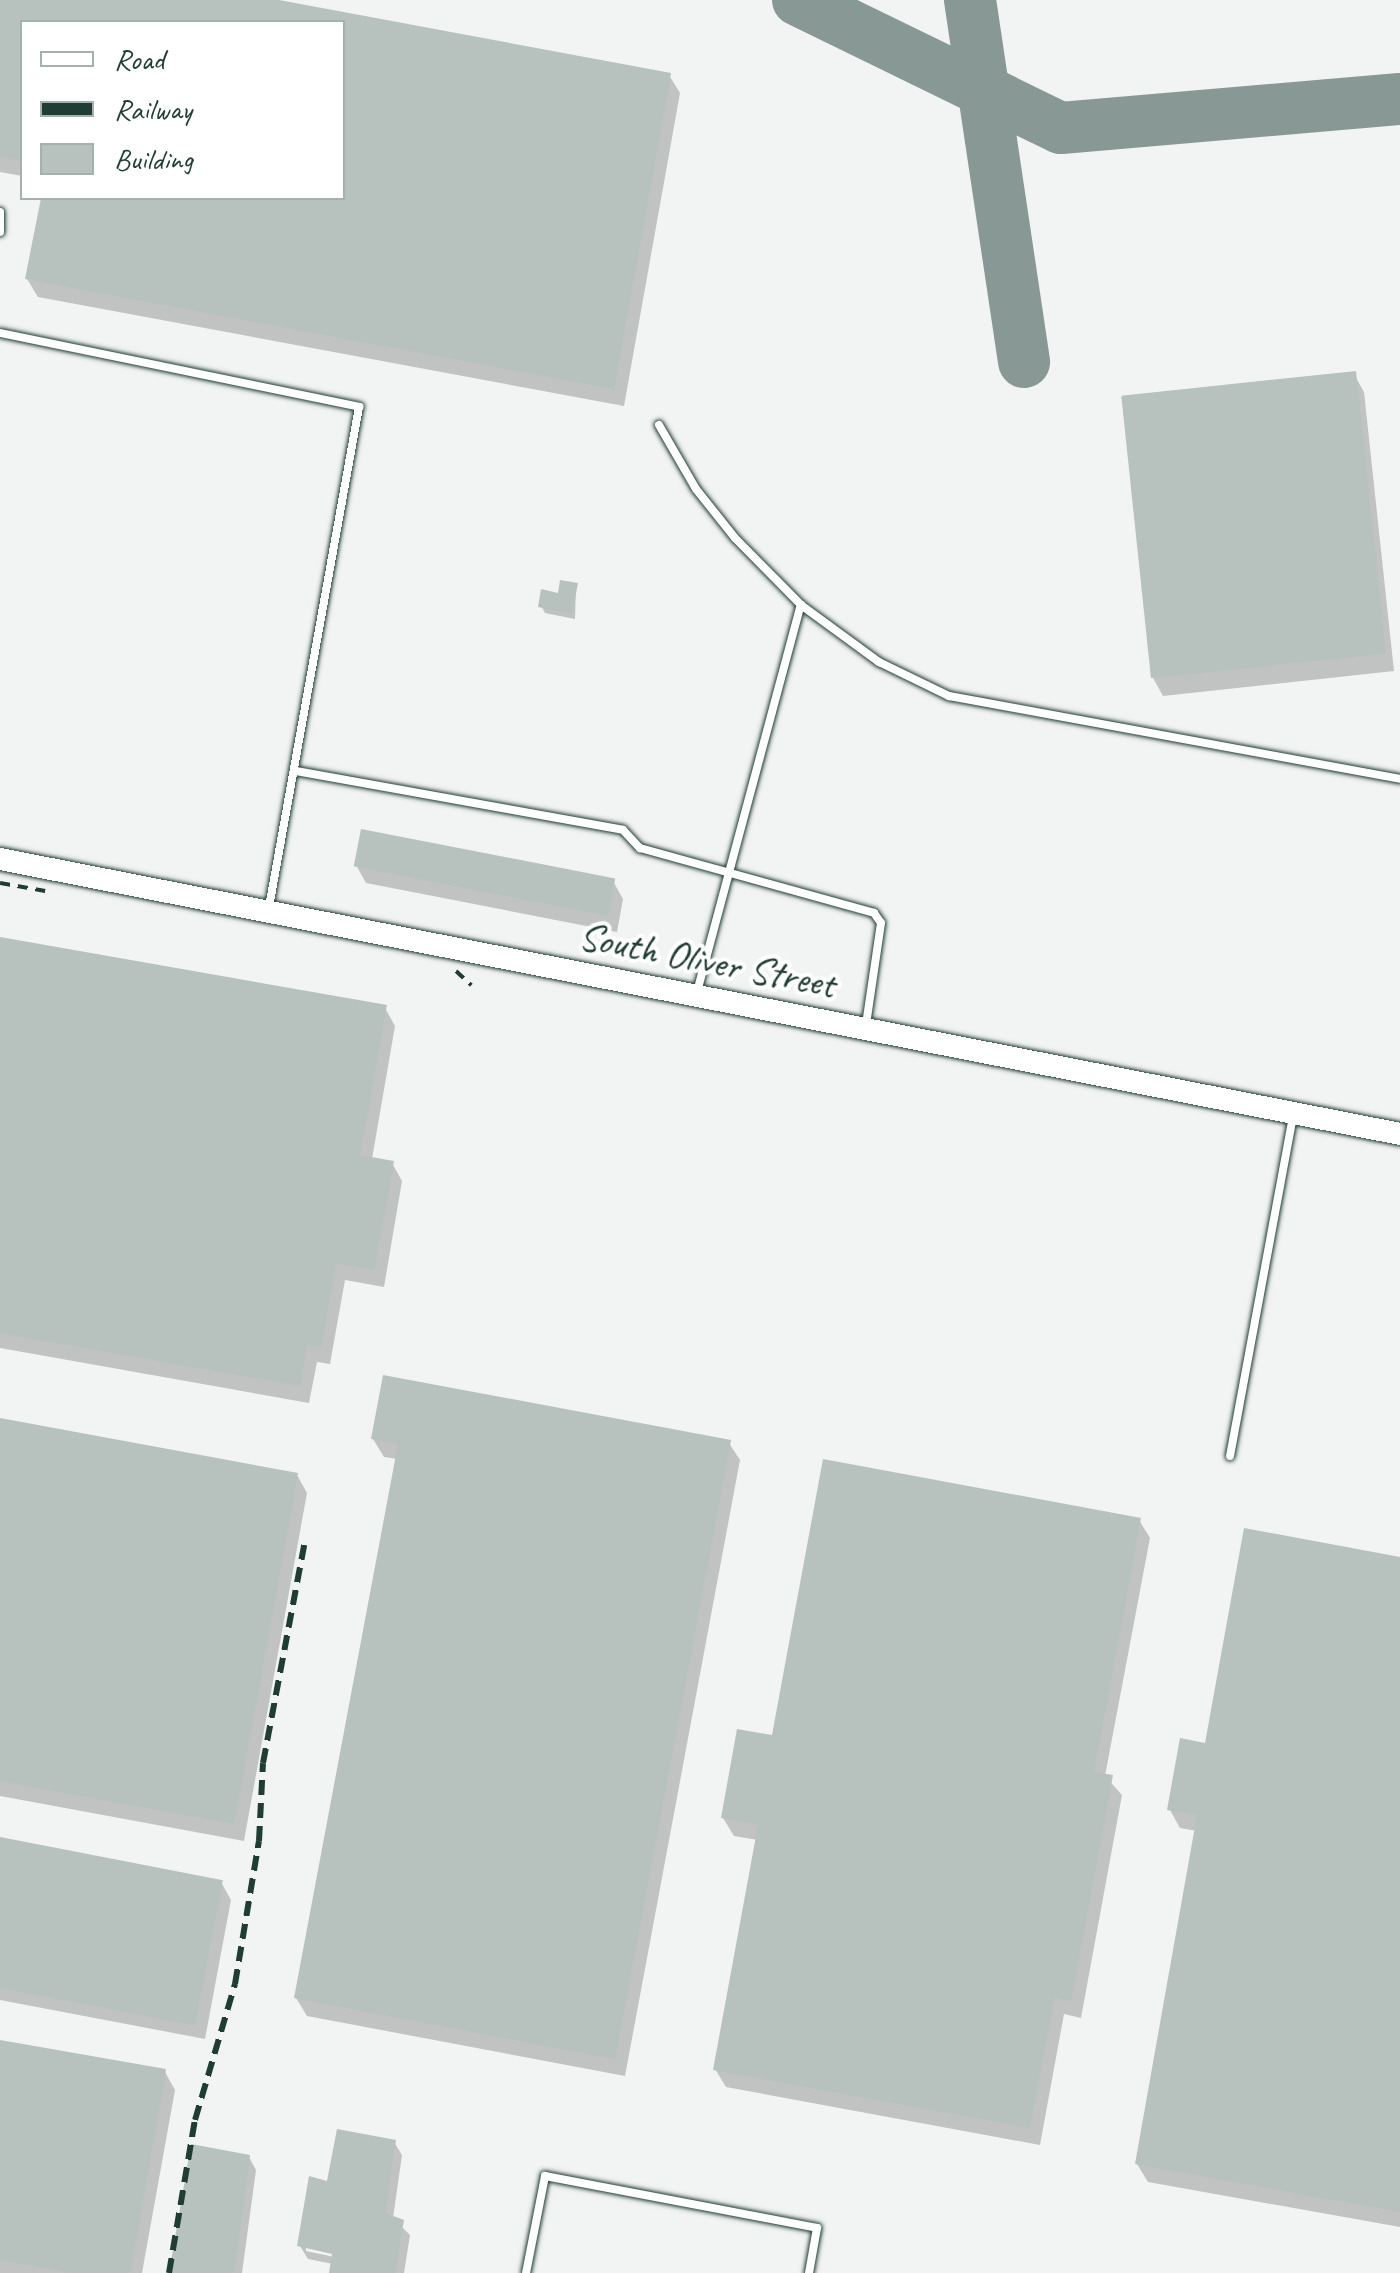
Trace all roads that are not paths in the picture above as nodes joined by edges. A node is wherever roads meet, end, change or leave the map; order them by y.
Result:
1 (0, 212) edge
2 (0, 232) edge
3 (0, 333) edge
4 (659, 425) dead end
5 (801, 605) junction
6 (296, 771) junction
7 (1400, 779) edge
8 (0, 859) edge
9 (728, 877) junction
10 (268, 912) junction
11 (696, 995) junction
12 (865, 1029) junction
13 (1294, 1113) junction
14 (1400, 1134) edge
15 (1230, 1456) dead end
16 (526, 2273) edge
17 (809, 2273) edge

1 - 2 lane
3 - 6 lane
4 - 5 lane
5 - 7 lane
5 - 9 lane
6 - 9 lane
6 - 10 lane
8 - 10 main road, South Oliver Street
9 - 11 lane
9 - 12 lane
10 - 11 main road, South Oliver Street
11 - 12 main road, South Oliver Street
12 - 13 main road, South Oliver Street
13 - 14 main road, South Oliver Street
13 - 15 lane
16 - 17 lane

